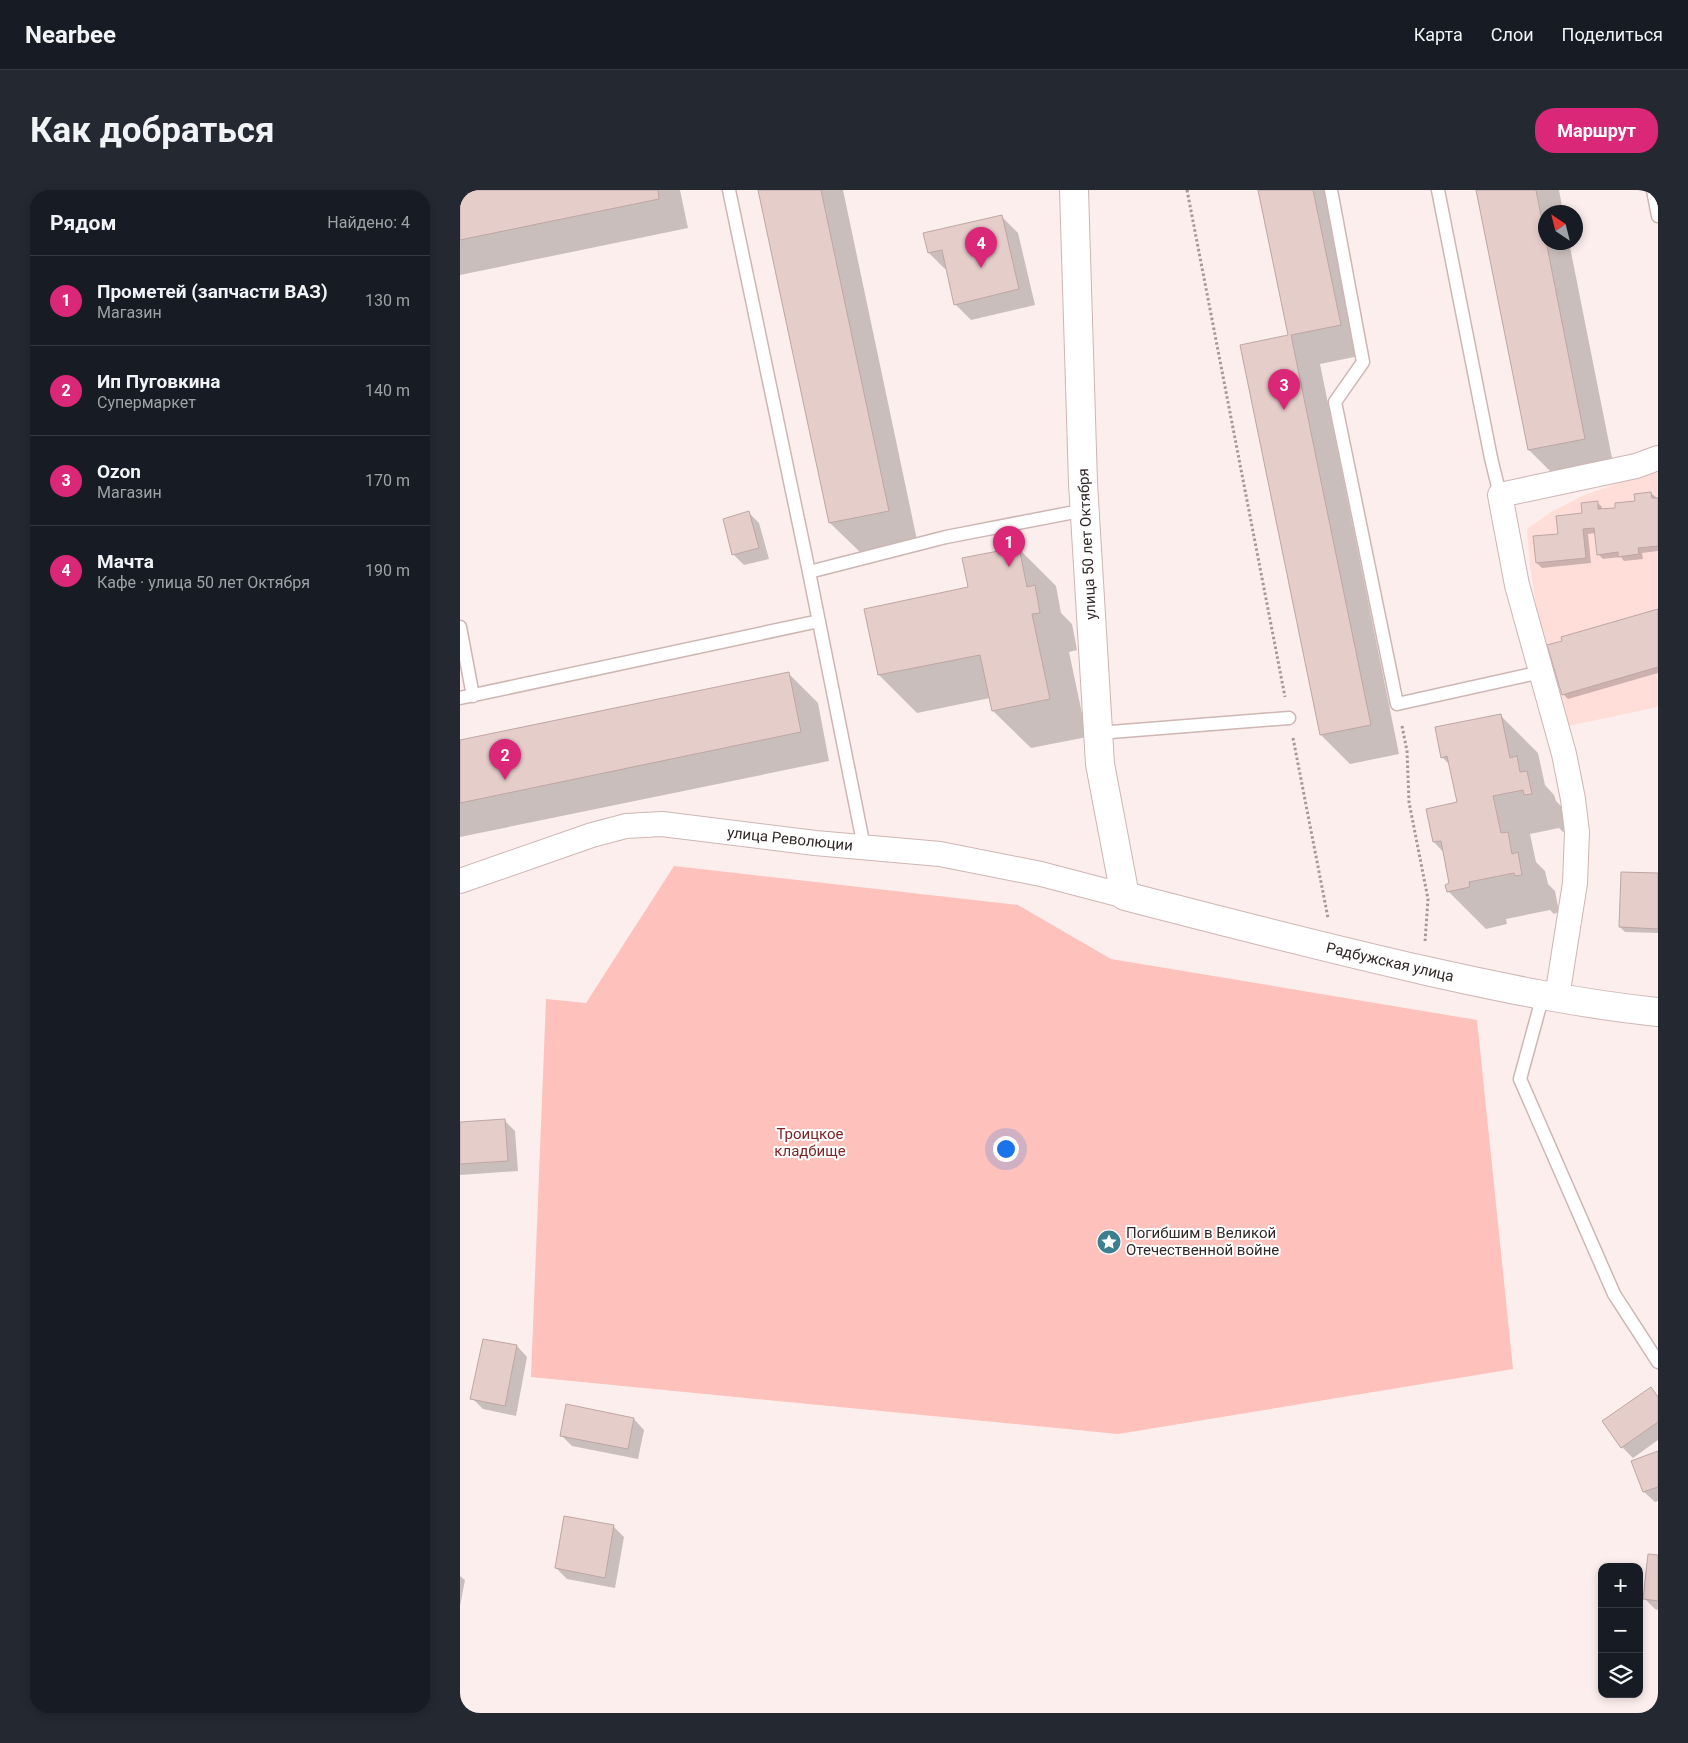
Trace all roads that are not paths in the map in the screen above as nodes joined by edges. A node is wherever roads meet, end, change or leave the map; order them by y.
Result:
1 (729, 190) edge
2 (1074, 190) edge
3 (1331, 190) edge
4 (1438, 190) edge
5 (1653, 190) edge
6 (1658, 216) edge
7 (1658, 458) edge
8 (1500, 496) junction
9 (1085, 510) junction
10 (809, 572) junction
11 (819, 621) junction
12 (460, 628) edge
13 (1541, 672) junction
14 (466, 697) edge
15 (1289, 718) road end
16 (1098, 733) junction
17 (864, 847) junction
18 (460, 881) edge
19 (1125, 896) junction
20 (1550, 996) junction
21 (1658, 1012) edge
22 (1658, 1362) edge

1 - 10 lane
2 - 9 street, улица 50 лет Октября
3 - 13 lane
4 - 8 lane
5 - 6 lane
7 - 8 street
8 - 13 street
9 - 10 lane
9 - 16 street, улица 50 лет Октября
10 - 11 lane
11 - 14 lane
11 - 17 lane
12 - 14 lane
13 - 20 street
15 - 16 lane
16 - 19 street, улица 50 лет Октября
17 - 18 street, улица Революции
17 - 19 street, улица Революции
19 - 20 street, Радбужская улица
20 - 21 street, Радбужская улица
20 - 22 lane

